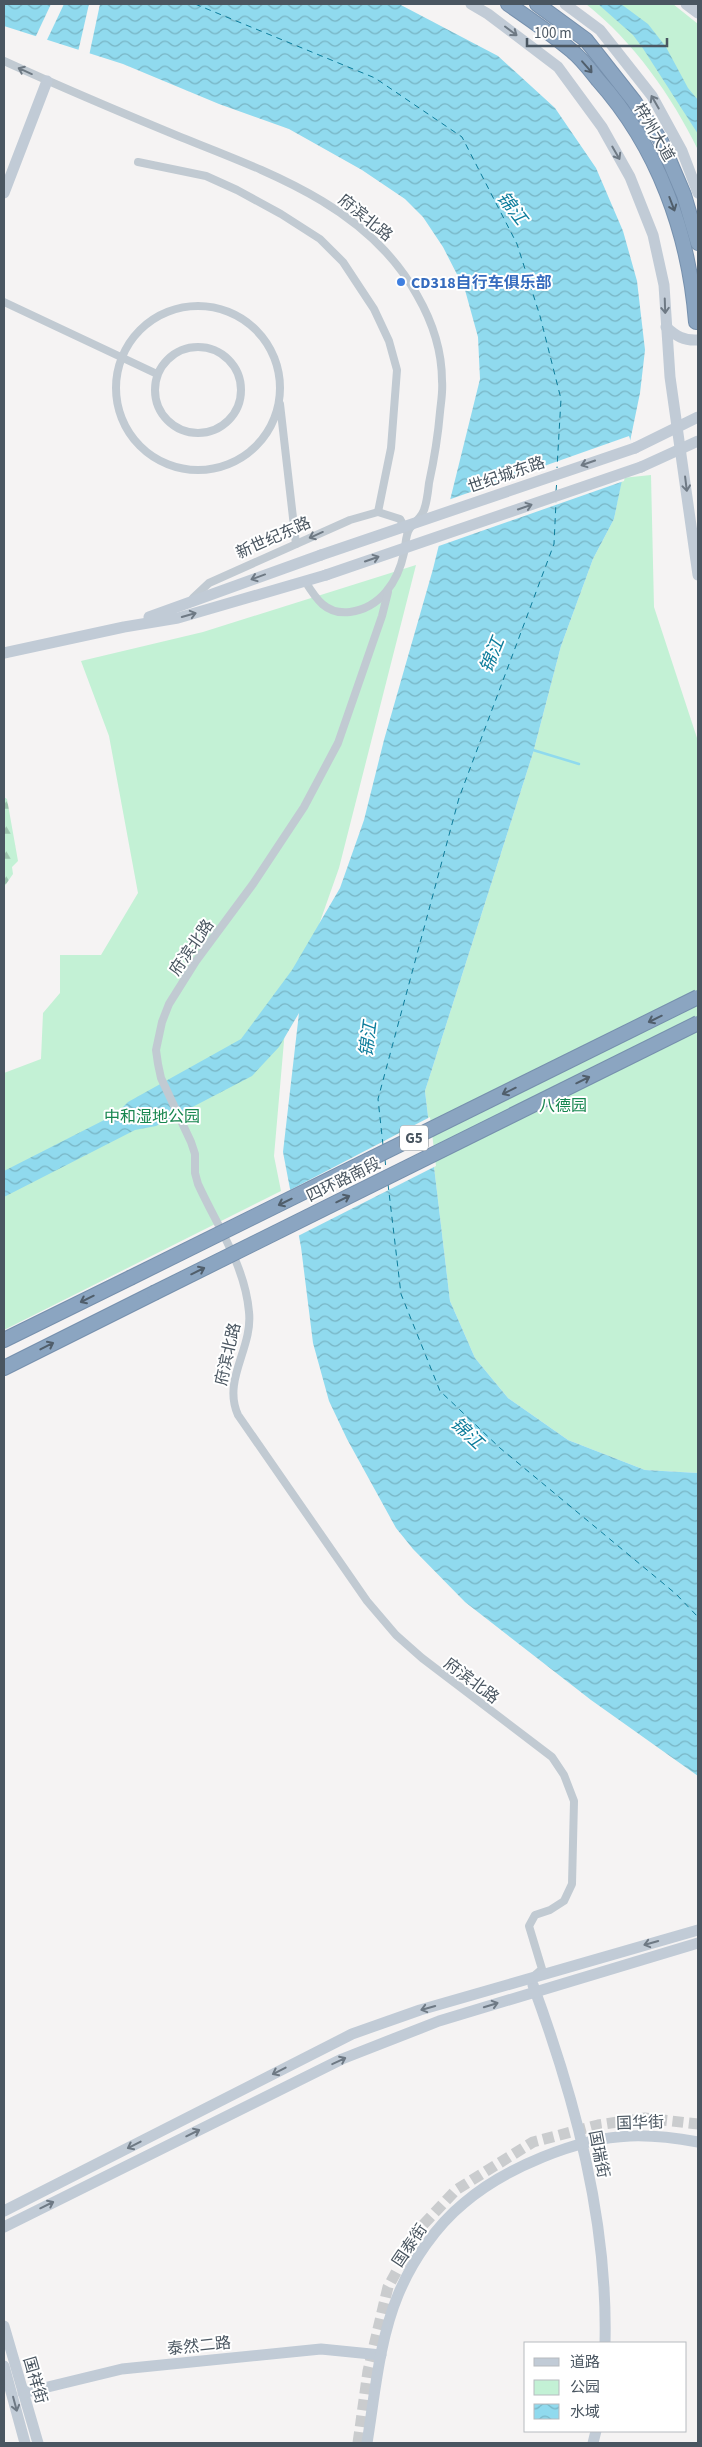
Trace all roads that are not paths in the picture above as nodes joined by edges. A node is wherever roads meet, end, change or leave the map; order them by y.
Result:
1 (471, 4) edge
2 (508, 4) edge
3 (537, 4) edge
4 (566, 4) edge
5 (686, 4) edge
6 (698, 13) edge
7 (4, 61) edge
8 (47, 81) junction
9 (138, 162) dead end
10 (8, 167) edge
11 (4, 193) edge
12 (698, 193) edge
13 (698, 243) edge
14 (4, 302) edge
15 (696, 322) dead end
16 (666, 327) junction
17 (698, 340) edge
18 (122, 358) junction
19 (157, 374) junction
20 (280, 401) junction
21 (698, 417) edge
22 (678, 428) junction
23 (698, 440) edge
24 (681, 450) junction
25 (378, 512) junction
26 (407, 531) junction
27 (296, 544) junction
28 (320, 554) joint
29 (698, 575) edge
30 (305, 581) junction
31 (388, 592) junction
32 (189, 603) junction
33 (124, 626) junction
34 (4, 653) edge
35 (698, 997) edge
36 (698, 1023) edge
37 (4, 1340) edge
38 (4, 1368) edge
39 (698, 1930) edge
40 (698, 1943) edge
41 (530, 1978) junction
42 (535, 1992) junction
43 (698, 2142) edge
44 (583, 2143) junction
45 (4, 2211) edge
46 (4, 2227) edge
47 (4, 2326) edge
48 (605, 2342) edge
49 (381, 2355) junction
50 (4, 2366) edge
51 (23, 2393) junction
52 (25, 2443) edge
53 (38, 2443) edge
54 (367, 2443) edge

1 -> 16 street
2 -> 15 highway, 梓州大道
3 - 13 highway, 梓州大道
12 -> 4 street
5 - 6 street
8 -> 7 street, 府滨北路
8 - 10 street
8 - 26 street, 府滨北路
9 - 25 street
10 - 11 street
14 - 18 street
16 - 17 street
16 - 22 street
18 - 19 street
18 - 20 street
18 - 20 street
19 - 19 street
20 - 27 street
21 - 22 street, 世纪城东路
22 - 24 street
22 -> 28 street, 世纪城东路, bridge
23 - 24 street
24 -> 29 street
30 -> 24 street, 新世纪东路, bridge
25 - 26 street
25 -> 27 street, 新世纪东路
26 - 31 street, 府滨北路
27 - 32 street, 新世纪东路
28 -> 32 street, 新世纪东路
30 - 31 street
33 -> 30 street, 新世纪东路
31 - 41 street, 府滨北路
32 - 33 street, 新世纪东路
33 - 34 street, 新世纪东路
35 -> 37 highway, 四环路南段 / G5, bridge
38 -> 36 highway, 四环路南段 / G5, bridge
39 -> 41 street
40 - 42 street
41 - 42 street, 国瑞街
41 -> 45 street
42 - 44 street, 国瑞街
46 -> 42 street
43 - 44 street, 国华街
44 - 48 street, 国瑞街
44 - 49 street, 国泰街
47 - 51 street, 国祥街
49 - 51 street, 泰然二路
49 - 54 street, 国泰街
50 -> 52 street, 国祥街
51 - 53 street, 国祥街

